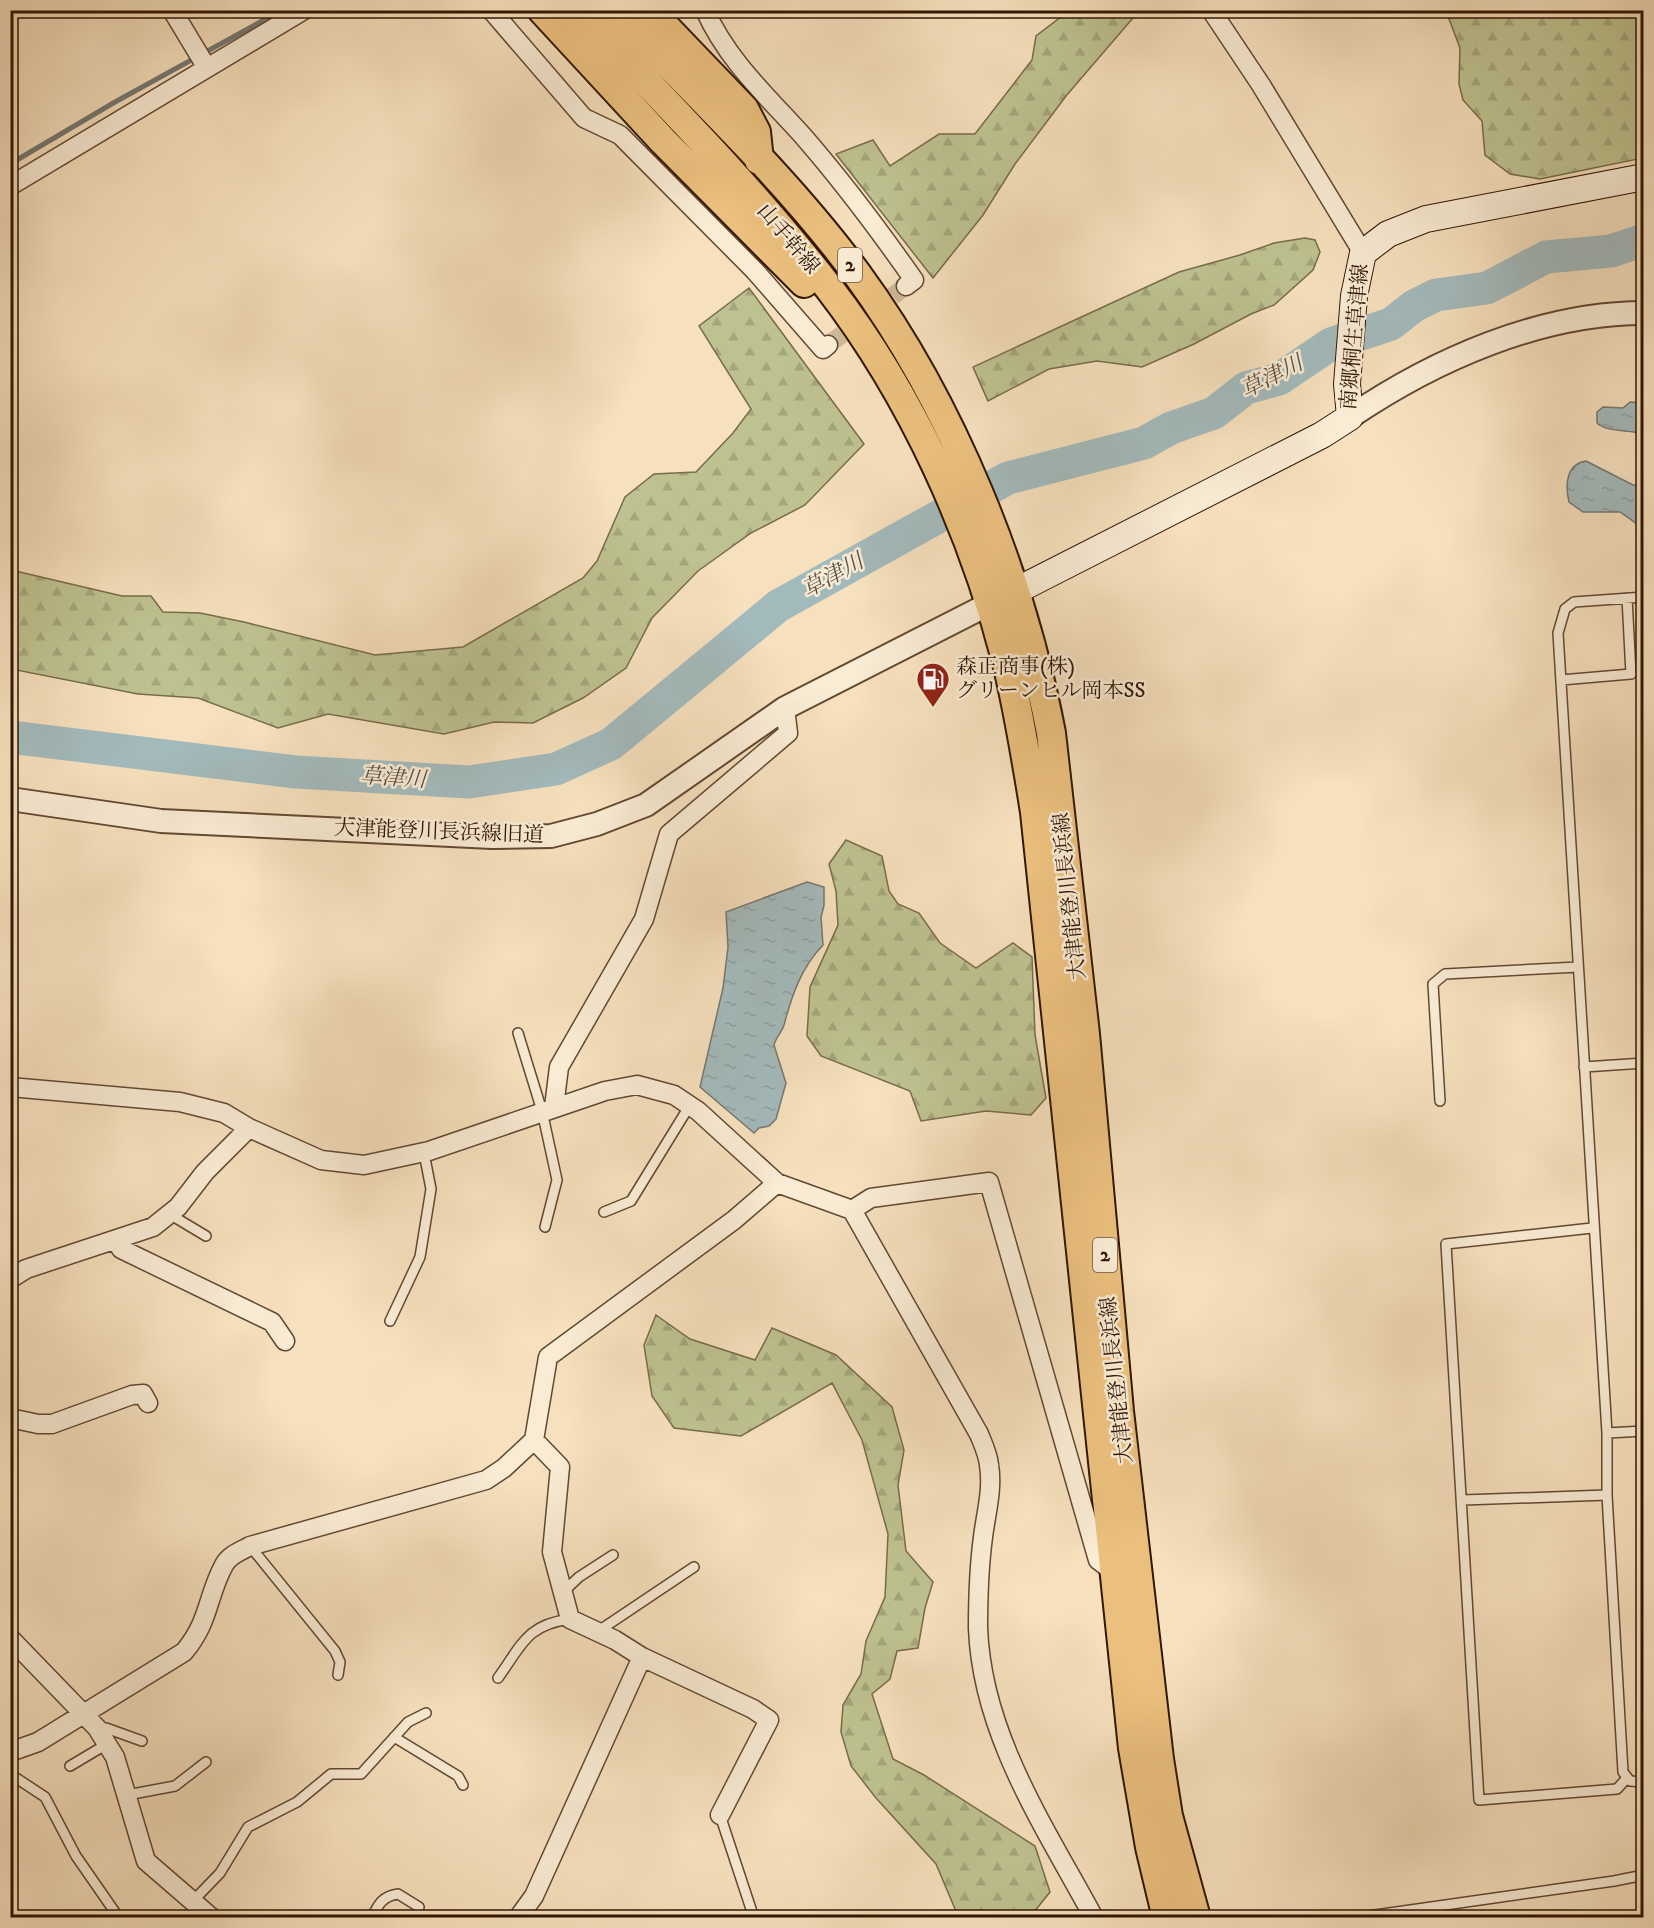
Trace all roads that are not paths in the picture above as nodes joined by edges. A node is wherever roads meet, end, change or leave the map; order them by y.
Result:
1 (172, 10) edge
2 (304, 10) edge
3 (491, 10) edge
4 (542, 10) edge
5 (578, 10) edge
6 (616, 10) edge
7 (649, 10) edge
8 (705, 10) edge
9 (1211, 10) edge
10 (207, 68) junction
11 (702, 102) junction
12 (1644, 177) edge
13 (10, 186) edge
14 (1363, 253) junction
15 (906, 286) dead end
16 (1644, 313) edge
17 (828, 345) dead end
18 (875, 355) junction
19 (1350, 417) junction
20 (985, 549) junction
21 (1015, 592) junction
22 (1644, 597) edge
23 (1627, 598) junction
24 (989, 604) junction
25 (1561, 680) junction
26 (785, 708) junction
27 (10, 800) edge
28 (1578, 967) junction
29 (519, 1033) dead end
30 (1644, 1063) edge
31 (1584, 1067) junction
32 (10, 1087) edge
33 (1440, 1101) dead end
34 (690, 1105) junction
35 (548, 1109) junction
36 (249, 1128) junction
37 (424, 1153) junction
38 (777, 1183) junction
39 (852, 1210) junction
40 (604, 1212) dead end
41 (171, 1215) junction
42 (545, 1227) dead end
43 (1592, 1228) junction
44 (206, 1236) dead end
45 (116, 1240) junction
46 (10, 1279) edge
47 (390, 1321) dead end
48 (285, 1341) dead end
49 (148, 1403) dead end
50 (10, 1418) edge
51 (1644, 1431) edge
52 (1607, 1433) junction
53 (534, 1440) junction
54 (1607, 1495) junction
55 (1463, 1500) junction
56 (250, 1546) junction
57 (612, 1555) dead end
58 (694, 1567) dead end
59 (1114, 1572) junction
60 (562, 1592) junction
61 (570, 1620) junction
62 (597, 1632) junction
63 (10, 1638) edge
64 (642, 1657) junction
65 (338, 1675) dead end
66 (498, 1678) dead end
67 (84, 1713) junction
68 (426, 1713) dead end
69 (97, 1728) junction
70 (394, 1737) junction
71 (142, 1741) dead end
72 (107, 1744) junction
73 (10, 1752) edge
74 (206, 1762) dead end
75 (70, 1766) dead end
76 (10, 1774) edge
77 (1626, 1779) junction
78 (1644, 1782) edge
79 (463, 1785) dead end
80 (127, 1795) junction
81 (720, 1815) joint
82 (1644, 1875) edge
83 (193, 1901) junction
84 (419, 1907) dead end
85 (119, 1917) edge
86 (212, 1917) edge
87 (372, 1917) edge
88 (518, 1917) edge
89 (754, 1917) edge
90 (1094, 1917) edge
91 (1167, 1917) edge
92 (1196, 1917) edge
93 (1354, 1917) edge

1 - 10 street
2 - 10 street
3 - 17 street
4 - 18 main road
5 - 11 main road, 山手幹線 / 2
6 - 11 main road, 山手幹線 / 2
7 - 11 main road
8 - 15 street
9 - 14 street
10 - 13 street
11 - 18 main road, 山手幹線 / 2
11 - 20 main road, 山手幹線 / 2
12 - 14 main road, 南郷桐生草津線
14 - 19 main road, 南郷桐生草津線
16 - 19 street
18 - 20 main road, 山手幹線 / 2
19 - 21 main road, 南郷桐生草津線
20 - 21 main road, 山手幹線 / 2
20 - 24 main road, 山手幹線 / 2
21 - 24 main road, 南郷桐生草津線
21 - 92 main road, 大津能登川長浜線 / 2
22 - 23 lane
23 - 25 lane
23 - 25 lane
24 - 26 street, 大津能登川長浜線旧道
24 - 59 main road, 大津能登川長浜線 / 2
25 - 28 lane
26 - 27 street, 大津能登川長浜線旧道
26 - 35 street
28 - 31 lane
28 - 33 lane
29 - 35 lane
30 - 31 lane
31 - 43 lane
32 - 36 street
34 - 35 street
34 - 38 street
34 - 40 lane
35 - 37 street
35 - 42 lane
36 - 37 street
36 - 41 street
37 - 47 lane
38 - 39 street
38 - 53 street
39 - 59 street
39 - 90 street
41 - 44 lane
41 - 45 street
43 - 52 lane
43 - 55 lane
45 - 46 street
45 - 48 street
49 - 50 street
51 - 52 lane
52 - 54 lane
53 - 56 street
53 - 60 street
54 - 55 lane
54 - 77 lane
55 - 77 lane
56 - 65 lane
56 - 67 street
57 - 60 lane
58 - 62 lane
59 - 91 main road, 大津能登川長浜線 / 2
60 - 61 street
61 - 62 street
61 - 66 lane
62 - 64 street
63 - 67 street
64 - 81 street
64 - 88 street
67 - 69 street
67 - 73 street
68 - 70 lane
69 - 71 lane
69 - 72 street
70 - 79 lane
70 - 83 lane
72 - 75 lane
72 - 80 street
74 - 80 lane
76 - 85 lane
77 - 78 lane
80 - 83 street
81 - 89 lane
82 - 93 lane
83 - 86 street
84 - 87 lane

